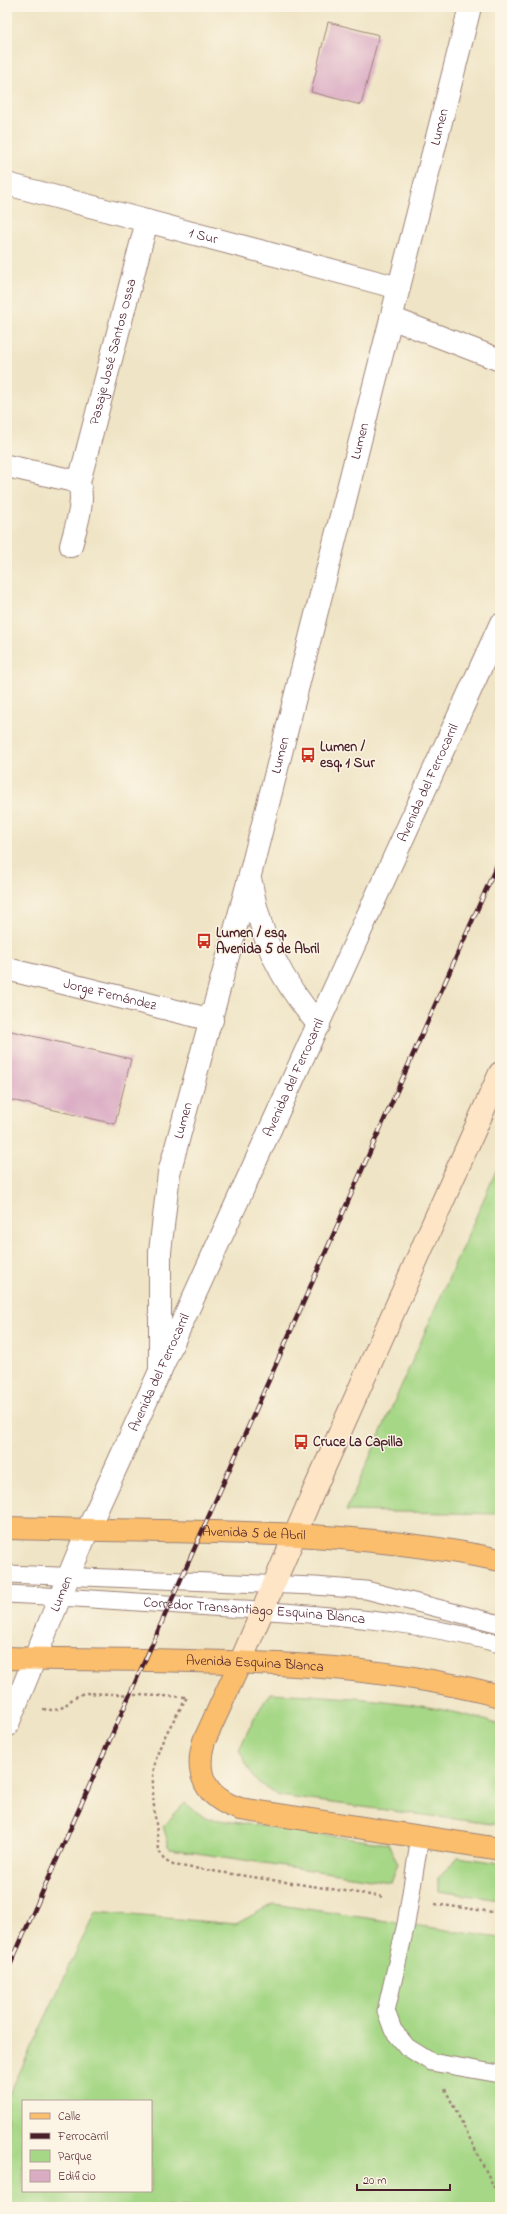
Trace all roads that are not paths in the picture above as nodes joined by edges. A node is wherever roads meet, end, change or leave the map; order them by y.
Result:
1 (470, 7) edge
2 (7, 184) edge
3 (147, 221) junction
4 (399, 288) junction
5 (391, 318) junction
6 (500, 360) edge
7 (7, 466) edge
8 (79, 482) junction
9 (71, 546) dead end
10 (500, 625) edge
11 (250, 875) junction
12 (7, 969) edge
13 (212, 1020) junction
14 (319, 1025) junction
15 (500, 1073) edge
16 (160, 1371) junction
17 (7, 1528) edge
18 (88, 1529) junction
19 (294, 1536) junction
20 (500, 1560) edge
21 (7, 1574) edge
22 (274, 1584) junction
23 (66, 1586) junction
24 (7, 1594) edge
25 (262, 1611) junction
26 (500, 1624) edge
27 (500, 1644) edge
28 (7, 1658) edge
29 (36, 1658) junction
30 (240, 1663) junction
31 (500, 1696) edge
32 (7, 1726) edge
33 (420, 1837) junction
34 (500, 1849) edge
35 (500, 2074) edge

1 - 4 street, Lumen
2 - 3 street, 1 Sur
3 - 4 street, 1 Sur
3 - 8 street, Pasaje José Santos Ossa
4 - 5 street, Lumen
5 - 6 street
5 - 11 street, Lumen
7 - 8 street
8 - 9 street, Pasaje José Santos Ossa
10 - 14 street, Avenida del Ferrocarril
11 - 13 street, Lumen
11 - 14 street, Lumen
12 - 13 street, Jorge Fernández
13 - 16 street, Lumen
14 - 16 street, Avenida del Ferrocarril
15 - 19 main road
16 - 18 street, Avenida del Ferrocarril
17 - 18 main road, Avenida 5 de Abril
18 - 19 main road, Avenida 5 de Abril
18 - 23 street, Lumen
19 - 20 main road, Avenida 5 de Abril
19 - 22 main road
21 - 23 lane
22 - 23 lane, Corredor Transantiago Esquina Blanca
22 - 25 main road
22 - 26 lane, Corredor Transantiago Esquina Blanca
23 - 24 lane, Corredor Transantiago Esquina Blanca
23 - 25 lane, Corredor Transantiago Esquina Blanca
23 - 29 street, Lumen
25 - 27 lane, Corredor Transantiago Esquina Blanca
25 - 30 main road
28 - 29 main road, Avenida Esquina Blanca
29 - 30 main road, Avenida Esquina Blanca
29 - 32 street
30 - 31 main road, Avenida Esquina Blanca
30 - 33 main road
33 - 34 main road
33 - 35 lane

